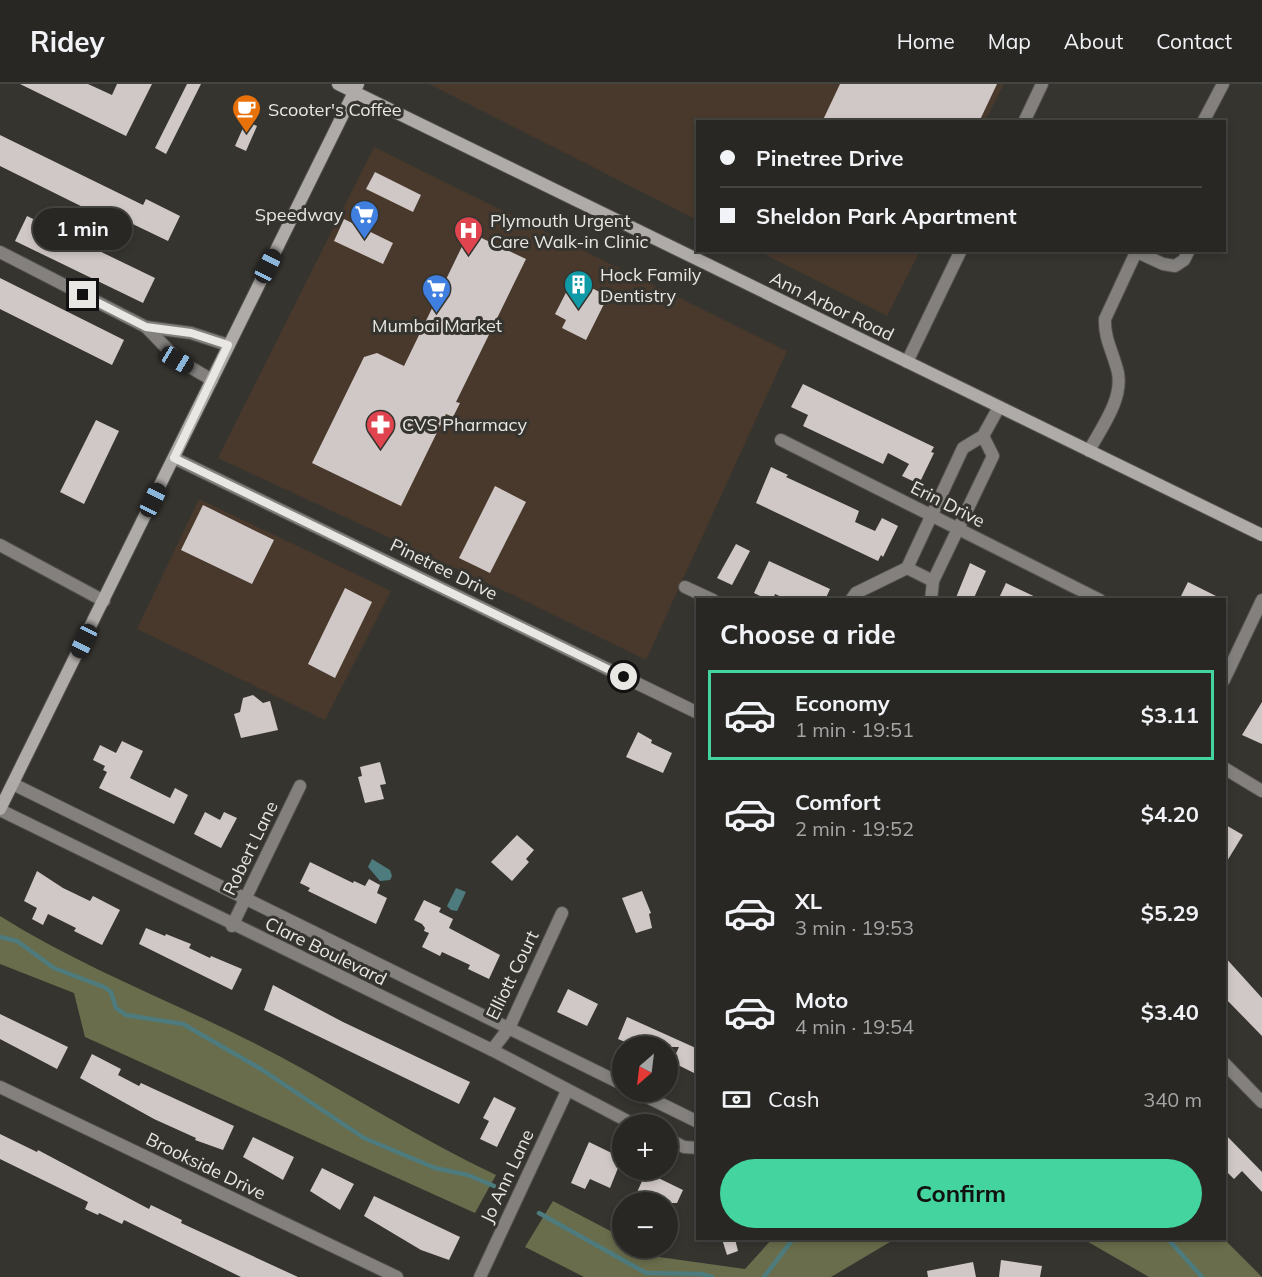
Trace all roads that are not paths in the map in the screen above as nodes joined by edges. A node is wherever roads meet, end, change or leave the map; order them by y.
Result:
1 (338, 84) edge
2 (1042, 84) edge
3 (1223, 84) edge
4 (356, 88) edge
5 (1025, 120) edge
6 (1204, 120) edge
7 (0, 252) edge
8 (960, 252) edge
9 (1137, 252) edge
10 (1139, 252) edge
11 (1188, 252) edge
12 (146, 327) junction
13 (228, 345) junction
14 (907, 362) junction
15 (212, 380) junction
16 (999, 407) junction
17 (983, 436) junction
18 (781, 440) dead end
19 (1089, 450) junction
20 (174, 458) junction
21 (933, 516) junction
22 (959, 529) junction
23 (1262, 535) edge
24 (0, 545) edge
25 (908, 568) junction
26 (933, 581) junction
27 (685, 587) dead end
28 (708, 598) edge
29 (852, 598) edge
30 (931, 598) edge
31 (1096, 598) edge
32 (1262, 600) edge
33 (104, 601) junction
34 (1226, 676) edge
35 (696, 712) edge
36 (1226, 769) edge
37 (13, 784) junction
38 (300, 786) dead end
39 (1262, 791) edge
40 (0, 809) edge
41 (245, 900) junction
42 (562, 914) dead end
43 (232, 926) junction
44 (509, 1028) junction
45 (492, 1050) junction
46 (1226, 1065) edge
47 (612, 1079) edge
48 (0, 1087) edge
49 (567, 1091) junction
50 (657, 1102) edge
51 (1262, 1102) edge
52 (614, 1114) edge
53 (696, 1121) edge
54 (678, 1144) edge
55 (696, 1148) edge
56 (397, 1277) edge
57 (480, 1277) edge

1 - 4 main road, Ann Arbor Road
2 - 5 street
3 - 6 street
4 - 13 main road
4 - 14 main road, Ann Arbor Road
7 - 12 street
8 - 14 street
9 - 19 street
10 - 11 street
12 - 13 street
12 - 15 street
13 - 15 main road
14 - 16 main road, Ann Arbor Road
15 - 20 main road
16 - 17 street
16 - 19 main road, Ann Arbor Road
17 - 21 street
17 - 22 street
18 - 21 street, Erin Drive
19 - 23 main road, Ann Arbor Road
20 - 33 main road
20 - 35 street, Pinetree Drive
21 - 22 street, Erin Drive
21 - 25 street
22 - 26 street
22 - 31 street, Erin Drive
24 - 33 street
25 - 26 street
25 - 29 street
26 - 30 street
27 - 28 street
32 - 34 street
33 - 37 main road
36 - 39 street
37 - 40 main road
37 - 41 street, Clare Boulevard
38 - 41 street, Robert Lane
40 - 43 street, Clare Boulevard
41 - 43 street, Robert Lane
41 - 44 street, Clare Boulevard
42 - 44 street, Elliott Court
43 - 45 street, Clare Boulevard
44 - 45 street, Elliott Court
44 - 47 street, Clare Boulevard
45 - 49 street, Clare Boulevard
46 - 51 street
48 - 56 street, Brookside Drive
49 - 52 street, Clare Boulevard
49 - 57 street, Jo Ann Lane
50 - 53 street
54 - 55 street

